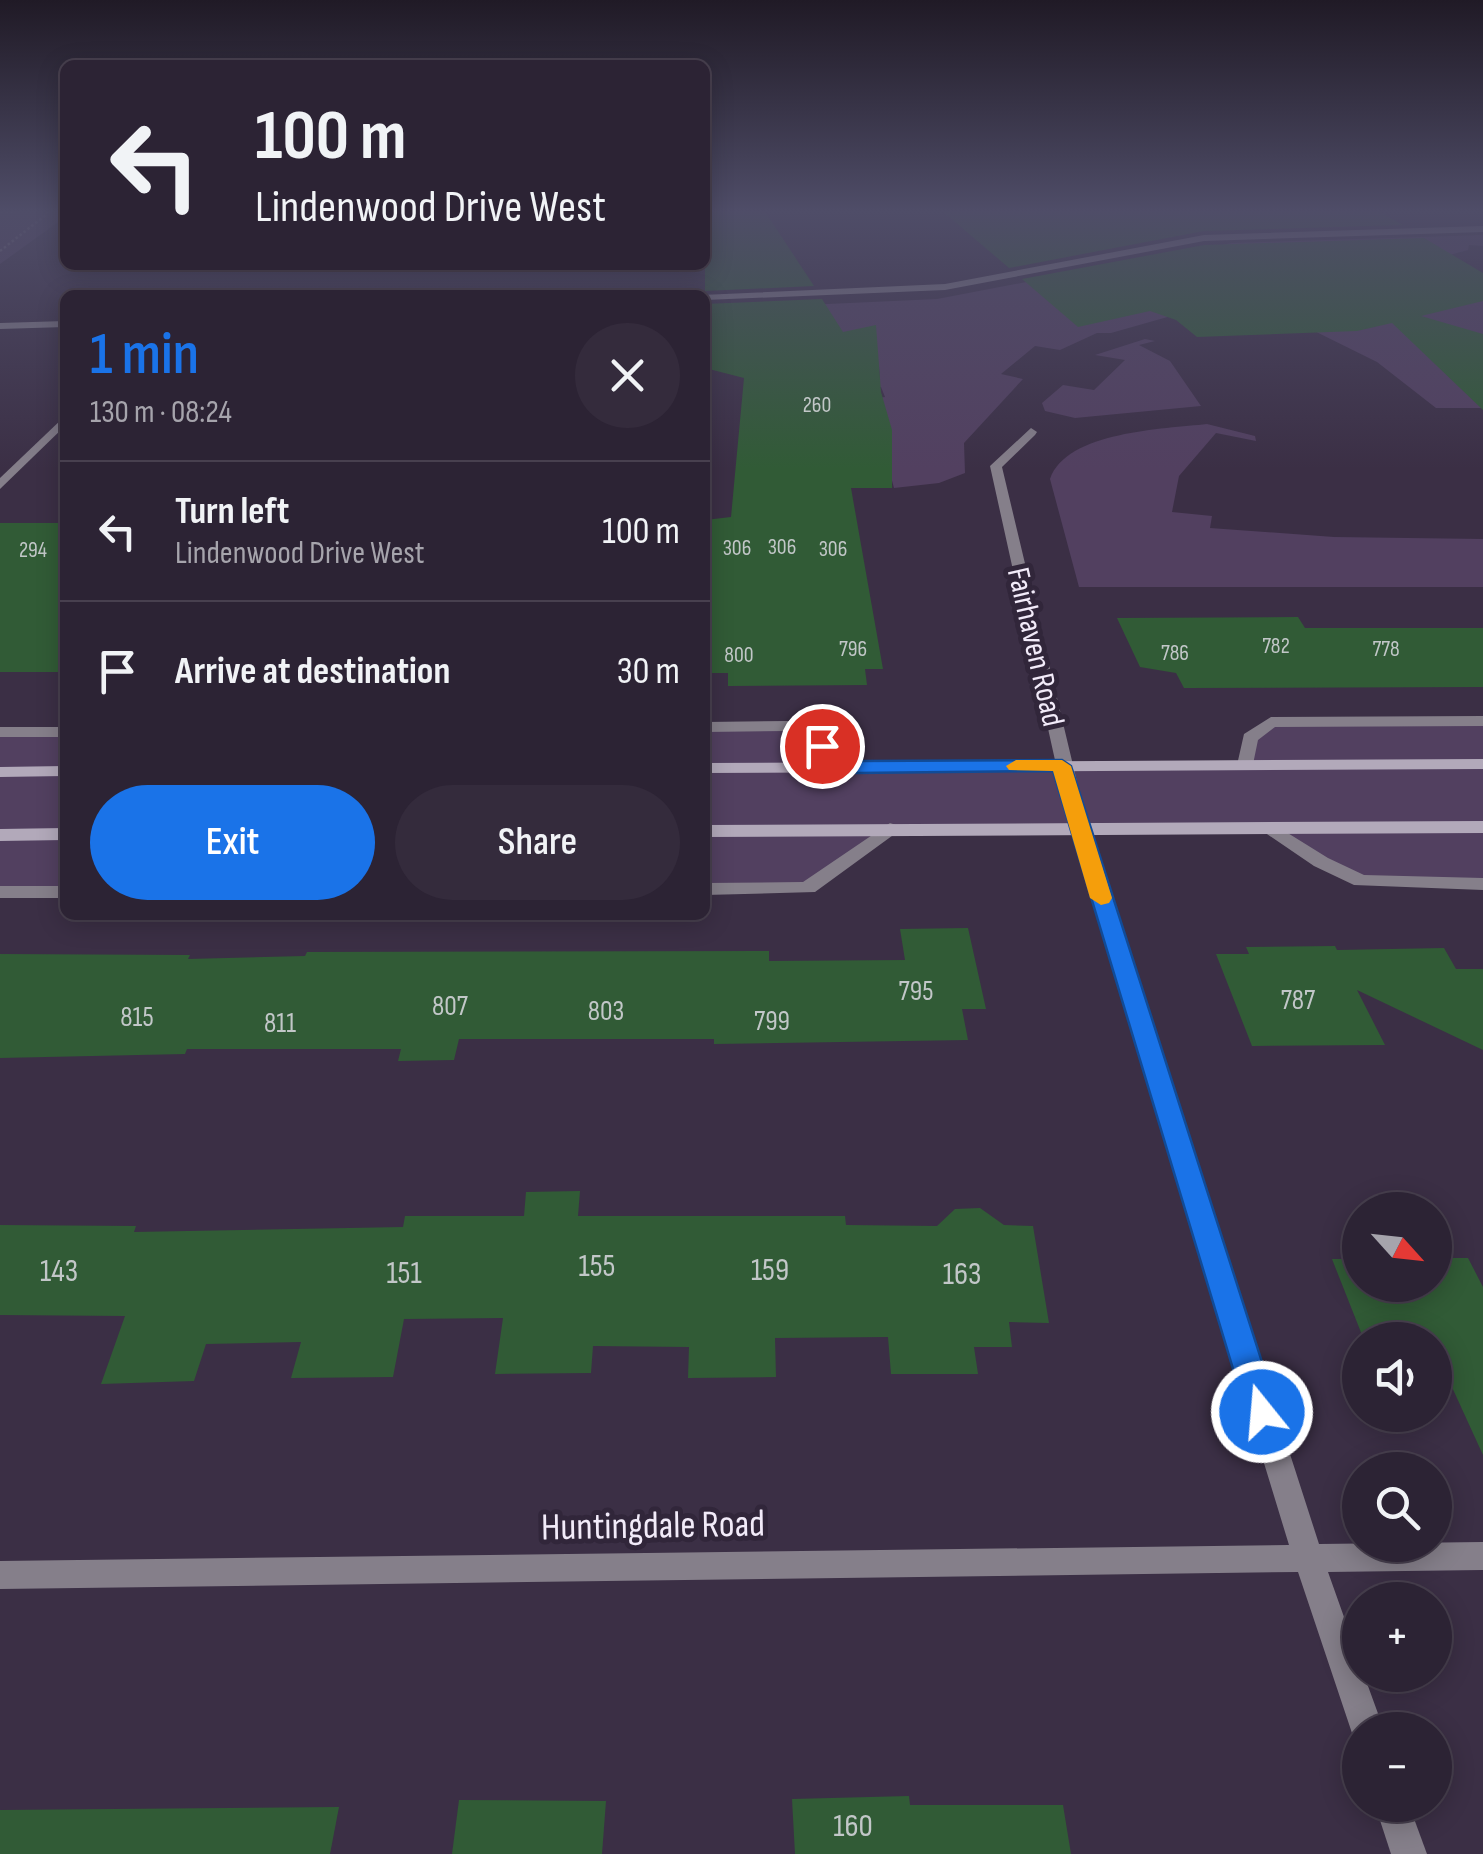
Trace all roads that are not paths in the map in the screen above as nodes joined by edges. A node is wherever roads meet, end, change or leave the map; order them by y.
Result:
1 (60, 324) edge
2 (0, 326) edge
3 (60, 423) edge
4 (1031, 432) dead end
5 (0, 485) edge
6 (1483, 721) edge
7 (710, 727) edge
8 (0, 732) edge
9 (60, 732) edge
10 (1483, 764) edge
11 (1246, 765) junction
12 (1062, 766) junction
13 (855, 767) junction
14 (710, 768) edge
15 (60, 771) edge
16 (0, 772) edge
17 (1483, 827) edge
18 (1079, 828) junction
19 (1270, 828) junction
20 (710, 830) edge
21 (890, 830) junction
22 (0, 834) edge
23 (60, 834) edge
24 (1483, 884) edge
25 (710, 888) edge
26 (0, 892) edge
27 (60, 892) edge
28 (1483, 1556) edge
29 (1308, 1558) junction
30 (0, 1575) edge
31 (1361, 1712) edge
32 (1398, 1822) edge
33 (1409, 1854) edge

1 - 2 street
3 - 5 street
4 - 12 street, Fairhaven Road
6 - 11 street
7 - 13 street
8 - 9 street
10 - 11 street
11 - 12 street
12 - 13 street
12 - 18 street, Fairhaven Road
13 - 14 street
15 - 16 street
17 - 19 street
18 - 19 street
18 - 21 street
18 - 29 street, Fairhaven Road
19 - 24 street
20 - 21 street
21 - 25 street
22 - 23 street
26 - 27 street
28 - 29 street, Huntingdale Road
29 - 30 street, Huntingdale Road
29 - 31 street, Fairhaven Road
32 - 33 street

